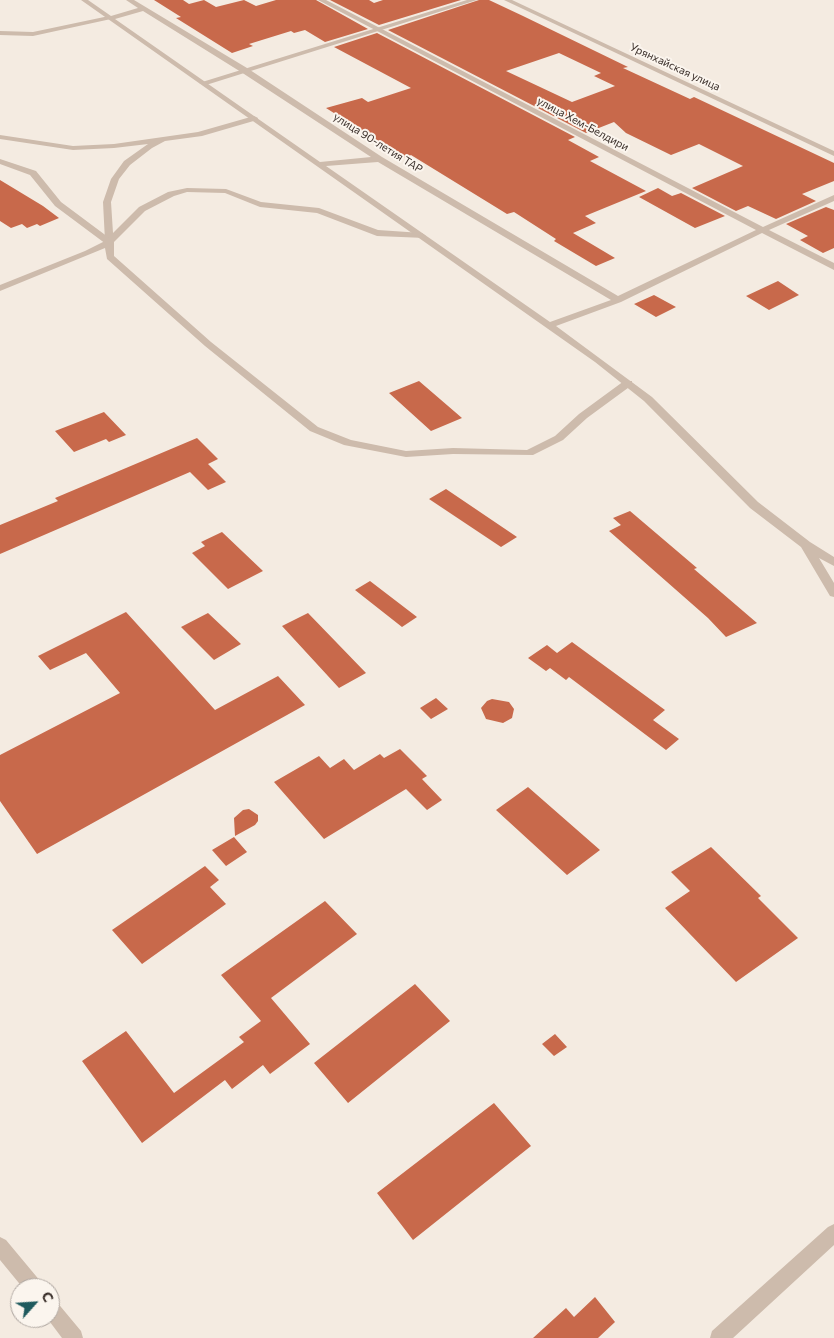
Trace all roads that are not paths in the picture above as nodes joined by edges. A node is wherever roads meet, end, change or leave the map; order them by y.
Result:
1 (84, 0) edge
2 (129, 0) edge
3 (321, 0) edge
4 (474, 0) edge
5 (507, 0) edge
6 (143, 9) junction
7 (109, 18) junction
8 (378, 30) junction
9 (0, 33) edge
10 (244, 70) junction
11 (203, 83) junction
12 (254, 118) junction
13 (0, 137) edge
14 (162, 140) junction
15 (834, 154) edge
16 (379, 159) junction
17 (0, 161) edge
18 (320, 164) junction
19 (834, 198) edge
20 (760, 231) junction
21 (422, 236) junction
22 (110, 242) junction
23 (834, 267) edge
24 (0, 288) edge
25 (618, 300) junction
26 (549, 326) junction
27 (628, 383) junction
28 (806, 545) junction
29 (834, 562) edge
30 (834, 593) edge
31 (834, 1234) edge
32 (0, 1246) edge
33 (27, 1278) edge
34 (60, 1320) edge
35 (74, 1338) edge
36 (719, 1338) edge

1 - 7 street
2 - 6 street, улица 90-летия ТАР
3 - 8 street, улица Хем-Белдири
4 - 8 street
5 - 15 street, Урянхайская улица
6 - 7 street
6 - 10 street, улица 90-летия ТАР
7 - 9 street
7 - 11 street
8 - 10 street
8 - 20 street, улица Хем-Белдири
10 - 11 street
10 - 16 street, улица 90-летия ТАР
11 - 12 street
12 - 14 street
12 - 18 street
13 - 14 street
14 - 22 street
16 - 18 street
16 - 25 street, улица 90-летия ТАР
17 - 22 street
18 - 21 street
19 - 20 street
20 - 23 street, улица Хем-Белдири
20 - 25 street
21 - 22 street
21 - 26 street
22 - 24 street
22 - 27 street
25 - 26 street
26 - 27 street
27 - 28 street
28 - 29 street
28 - 30 street
31 - 36 street
32 - 33 street
34 - 35 street

